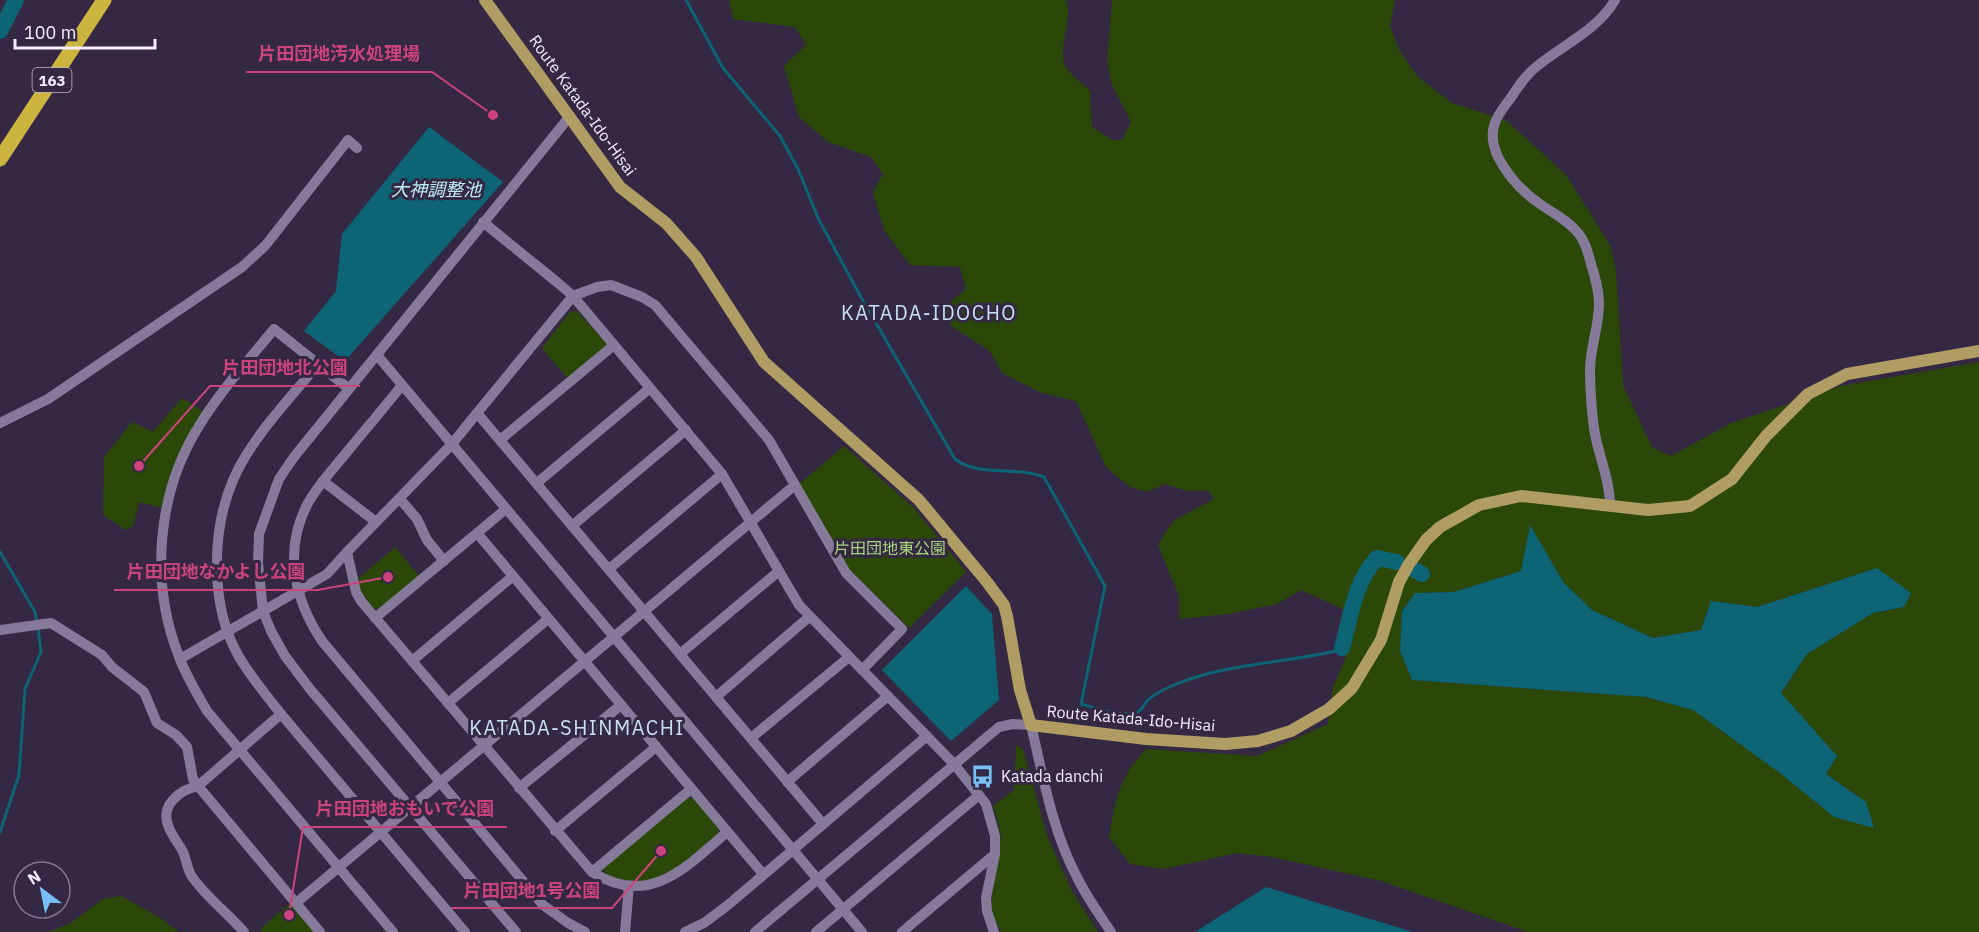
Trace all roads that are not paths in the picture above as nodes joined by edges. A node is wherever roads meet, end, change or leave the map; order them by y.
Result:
1 (104, 0) edge
2 (485, 0) edge
3 (1615, 0) edge
4 (570, 116) junction
5 (357, 148) dead end
6 (0, 159) edge
7 (483, 222) junction
8 (573, 296) junction
9 (614, 345) junction
10 (1979, 351) edge
11 (377, 356) junction
12 (318, 364) junction
13 (402, 385) junction
14 (348, 388) junction
15 (650, 388) junction
16 (477, 413) junction
17 (0, 423) edge
18 (686, 430) junction
19 (500, 440) junction
20 (452, 444) junction
21 (722, 474) junction
22 (323, 481) junction
23 (537, 483) junction
24 (795, 485) junction
25 (400, 499) junction
26 (1610, 505) junction
27 (506, 509) junction
28 (376, 522) junction
29 (750, 522) junction
30 (572, 526) junction
31 (477, 533) junction
32 (347, 552) junction
33 (444, 561) junction
34 (609, 569) junction
35 (778, 572) junction
36 (513, 576) junction
37 (298, 592) junction
38 (263, 611) junction
39 (644, 611) junction
40 (375, 618) junction
41 (809, 618) junction
42 (548, 619) junction
43 (0, 630) edge
44 (228, 632) junction
45 (614, 637) junction
46 (680, 654) junction
47 (849, 657) junction
48 (180, 659) junction
49 (412, 661) junction
50 (584, 662) junction
51 (862, 670) junction
52 (716, 696) junction
53 (888, 696) junction
54 (447, 703) junction
55 (621, 705) junction
56 (281, 714) junction
57 (1030, 725) junction
58 (927, 736) junction
59 (751, 738) junction
60 (483, 746) junction
61 (656, 747) junction
62 (240, 750) junction
63 (954, 764) junction
64 (441, 782) junction
65 (787, 782) junction
66 (198, 786) junction
67 (519, 788) junction
68 (691, 789) junction
69 (979, 795) junction
70 (411, 807) junction
71 (823, 824) junction
72 (555, 831) junction
73 (381, 832) junction
74 (727, 832) junction
75 (793, 850) junction
76 (995, 854) junction
77 (339, 868) junction
78 (592, 872) junction
79 (763, 874) junction
80 (818, 880) junction
81 (630, 886) junction
82 (296, 903) junction
83 (843, 909) junction
84 (992, 931) edge
85 (244, 932) edge
86 (320, 932) edge
87 (393, 932) edge
88 (465, 932) edge
89 (516, 932) edge
90 (585, 932) edge
91 (625, 932) edge
92 (685, 932) edge
93 (755, 932) edge
94 (816, 932) edge
95 (862, 932) edge
96 (902, 932) edge
97 (1111, 932) edge

1 - 6 highway, 163
2 - 4 main road, Route Katada-Ido-Hisai
3 - 26 street
4 - 7 street
4 - 57 main road, Route Katada-Ido-Hisai
5 - 17 street
7 - 8 street
7 - 11 street
8 - 9 street
8 - 16 street
8 - 24 street
9 - 15 street
9 - 19 street
10 - 26 main road, Route Katada-Ido-Hisai
11 - 13 street
11 - 14 street
12 - 14 street
12 - 44 street
12 - 48 street
13 - 20 street
13 - 22 street
14 - 38 street
15 - 18 street
15 - 23 street
16 - 19 street
16 - 20 street
18 - 21 street
18 - 30 street
19 - 23 street
20 - 25 street
20 - 27 street
21 - 29 street
21 - 34 street
22 - 28 street
22 - 37 street
23 - 30 street
24 - 29 street
24 - 51 street
25 - 28 street
25 - 33 street
26 - 57 main road, Route Katada-Ido-Hisai
27 - 31 street
27 - 45 street
28 - 32 street
29 - 35 street
29 - 39 street
30 - 34 street
31 - 33 street
31 - 36 street
32 - 37 street
32 - 40 street
33 - 40 street
34 - 39 street
35 - 41 street
35 - 46 street
36 - 42 street
36 - 49 street
37 - 38 street
37 - 64 street
38 - 44 street
38 - 70 street
39 - 45 street
39 - 46 street
40 - 49 street
41 - 47 street
41 - 52 street
42 - 50 street
42 - 54 street
43 - 66 street
44 - 48 street
44 - 56 street
45 - 50 street
45 - 75 street
46 - 52 street
47 - 51 street
47 - 59 street
48 - 62 street
49 - 54 street
50 - 55 street
50 - 60 street
51 - 53 street
52 - 59 street
53 - 58 street
53 - 65 street
54 - 60 street
55 - 61 street
55 - 67 street
56 - 62 street
56 - 73 street
57 - 63 street
57 - 97 street
58 - 63 street
58 - 71 street
59 - 65 street
60 - 64 street
60 - 67 street
61 - 68 street
61 - 72 street
62 - 66 street
62 - 77 street
63 - 69 street
63 - 80 street
64 - 70 street
64 - 90 street
65 - 71 street
66 - 82 street
66 - 85 street
67 - 72 street
68 - 74 street
68 - 78 street
69 - 76 street
69 - 83 street
70 - 73 street
70 - 89 street
71 - 75 street
72 - 78 street
73 - 77 street
73 - 88 street
74 - 79 street
74 - 81 street
75 - 79 street
75 - 80 street
76 - 84 street
76 - 96 street
77 - 82 street
77 - 87 street
78 - 81 street
79 - 92 street
80 - 83 street
80 - 93 street
81 - 91 street
82 - 86 street
83 - 94 street
83 - 95 street

